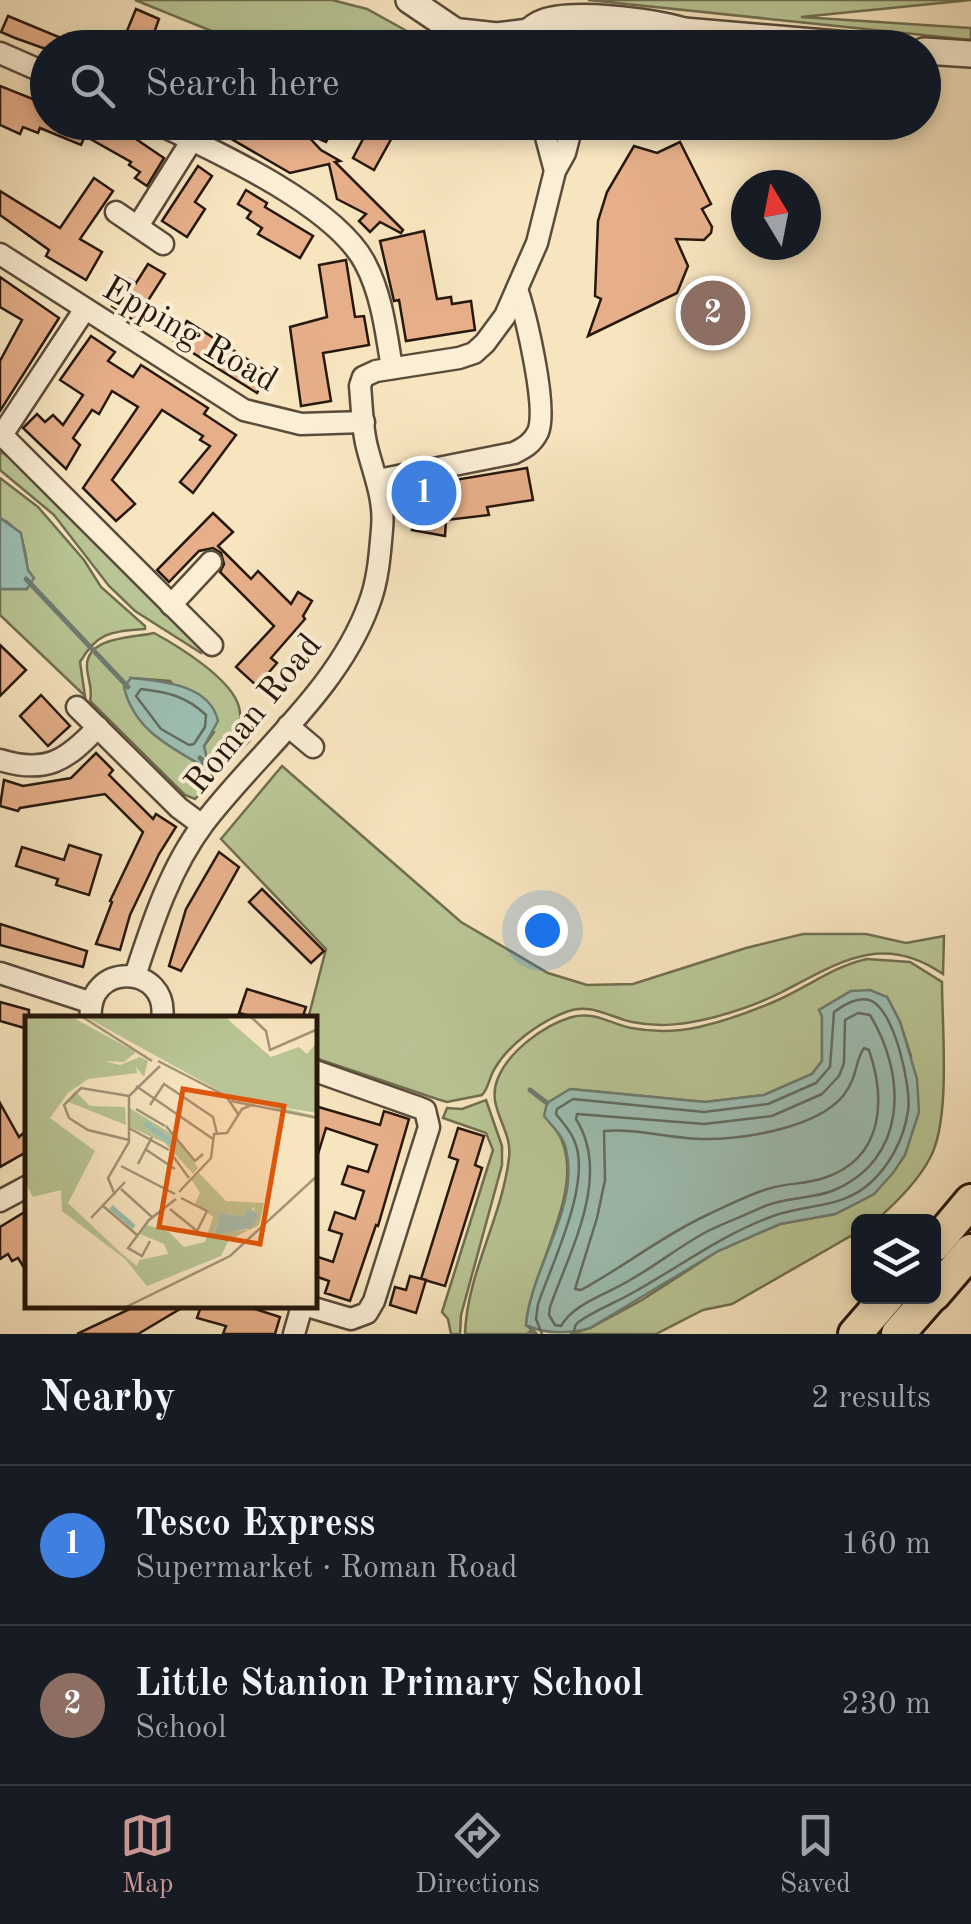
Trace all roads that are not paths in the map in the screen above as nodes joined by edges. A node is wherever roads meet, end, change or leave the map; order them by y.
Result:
1 (408, 0) edge
2 (566, 20) junction
3 (454, 30) edge
4 (534, 30) edge
5 (586, 30) edge
6 (680, 30) edge
7 (941, 52) edge
8 (0, 53) edge
9 (971, 54) edge
10 (30, 66) edge
11 (192, 140) joint
12 (547, 140) edge
13 (569, 140) edge
14 (555, 171) junction
15 (116, 212) dead end
16 (138, 226) junction
17 (163, 244) dead end
18 (0, 254) edge
19 (517, 289) junction
20 (85, 309) junction
21 (392, 368) junction
22 (364, 422) junction
23 (1, 434) edge
24 (378, 480) junction
25 (211, 562) dead end
26 (171, 605) junction
27 (212, 645) dead end
28 (78, 707) dead end
29 (288, 726) junction
30 (98, 727) junction
31 (313, 748) dead end
32 (0, 760) edge
33 (202, 825) junction
34 (0, 973) edge
35 (135, 976) junction
36 (91, 1011) edge
37 (162, 1016) edge
38 (318, 1072) edge
39 (25, 1188) edge
40 (0, 1201) edge
41 (971, 1201) edge
42 (941, 1237) edge
43 (971, 1251) edge
44 (941, 1285) edge
45 (881, 1304) edge
46 (924, 1304) edge
47 (304, 1309) edge
48 (316, 1309) edge
49 (294, 1334) edge
50 (855, 1334) edge
51 (898, 1334) edge

1 - 3 street
2 - 4 street
2 - 5 street
2 - 6 street
7 - 9 street
8 - 10 street
11 - 16 street
11 - 21 street
12 - 14 street
13 - 14 street
14 - 19 street
15 - 16 street
16 - 17 street
18 - 20 street, Epping Road
19 - 21 street
19 - 24 street
20 - 22 street, Epping Road
20 - 23 street
21 - 22 street, Roman Road
22 - 24 street, Roman Road
23 - 26 street
24 - 29 street, Roman Road
25 - 26 street
26 - 27 street
28 - 30 street
29 - 31 street
29 - 33 street, Roman Road
30 - 32 street
30 - 33 street
33 - 35 street, Roman Road
34 - 36 street
35 - 36 street
35 - 37 street
38 - 48 street
39 - 40 street
41 - 42 highway
43 - 44 highway
45 - 50 highway
46 - 51 highway
47 - 49 street

